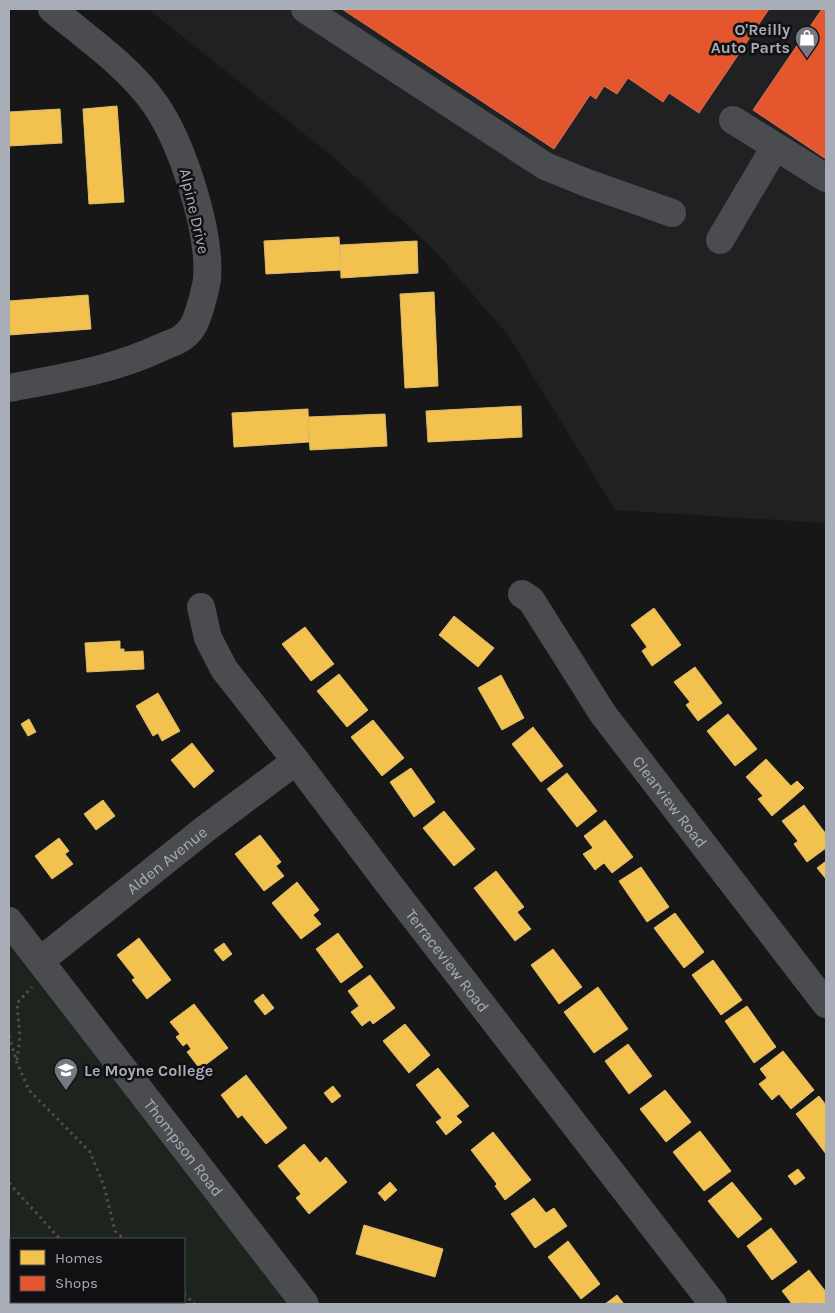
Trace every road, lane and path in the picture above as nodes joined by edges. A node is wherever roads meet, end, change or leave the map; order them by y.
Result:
1 (52, 9) edge
2 (305, 9) edge
3 (734, 120) dead end
4 (775, 147) junction
5 (826, 178) edge
6 (672, 212) dead end
7 (720, 240) dead end
8 (9, 388) edge
9 (522, 594) dead end
10 (201, 607) dead end
11 (296, 760) junction
12 (9, 921) edge
13 (43, 966) junction
14 (826, 1004) edge
15 (9, 1036) edge
16 (17, 1063) junction
17 (9, 1182) edge
18 (59, 1238) edge
19 (123, 1238) edge
20 (185, 1295) edge
21 (195, 1304) edge
22 (304, 1304) edge
23 (713, 1304) edge

1 - 8 street, Alpine Drive
2 - 6 street
3 - 4 street
4 - 5 street
4 - 7 street
9 - 14 street, Clearview Road
10 - 11 street, Terraceview Road
11 - 13 street, Alden Avenue
11 - 23 street, Terraceview Road
12 - 13 street, Thompson Road
13 - 16 path
13 - 22 street, Thompson Road
15 - 16 path
16 - 19 path
17 - 18 path
20 - 21 path

